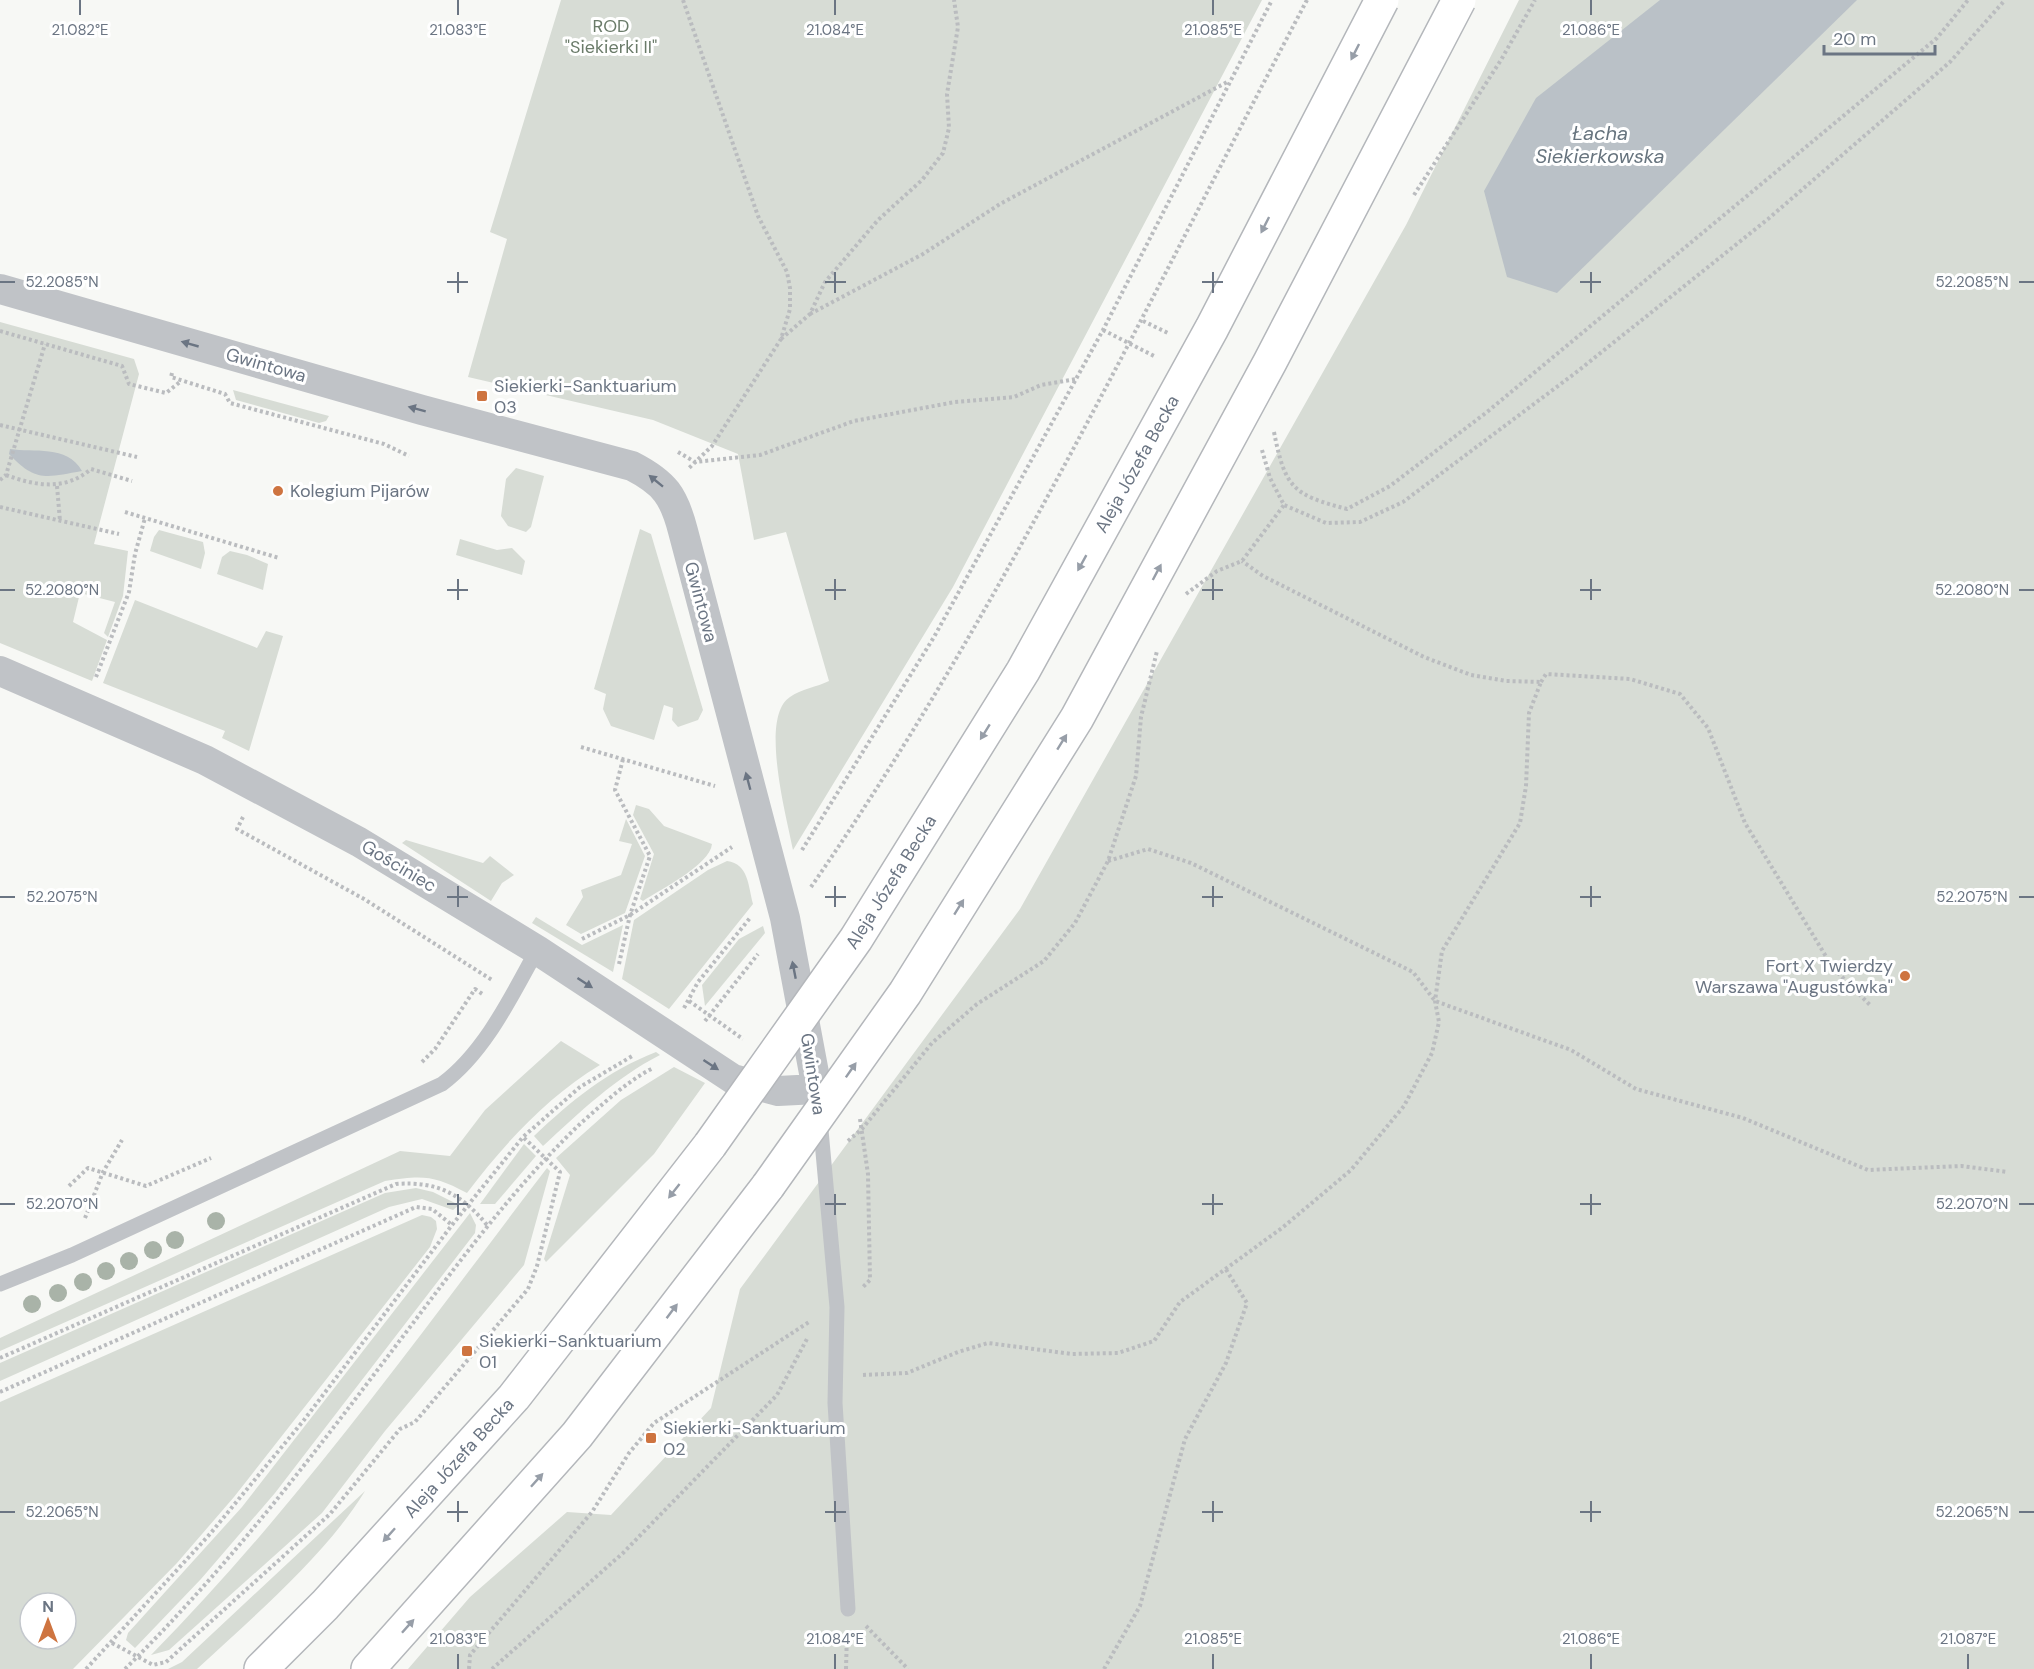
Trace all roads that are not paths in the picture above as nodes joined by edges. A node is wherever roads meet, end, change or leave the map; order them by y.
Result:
1 (1382, 0) edge
2 (1459, 0) edge
3 (0, 289) edge
4 (0, 671) edge
5 (537, 950) junction
6 (817, 1089) junction
7 (0, 1284) edge
8 (848, 1609) road end
9 (261, 1669) edge
10 (368, 1669) edge

1 -> 9 main road, Aleja Józefa Becka, bridge
10 -> 2 main road, bridge
6 -> 3 street, Gwintowa
4 - 5 street, Gościniec
5 -> 6 street, Gościniec
5 - 7 lane
6 - 8 lane, Gwintowa

